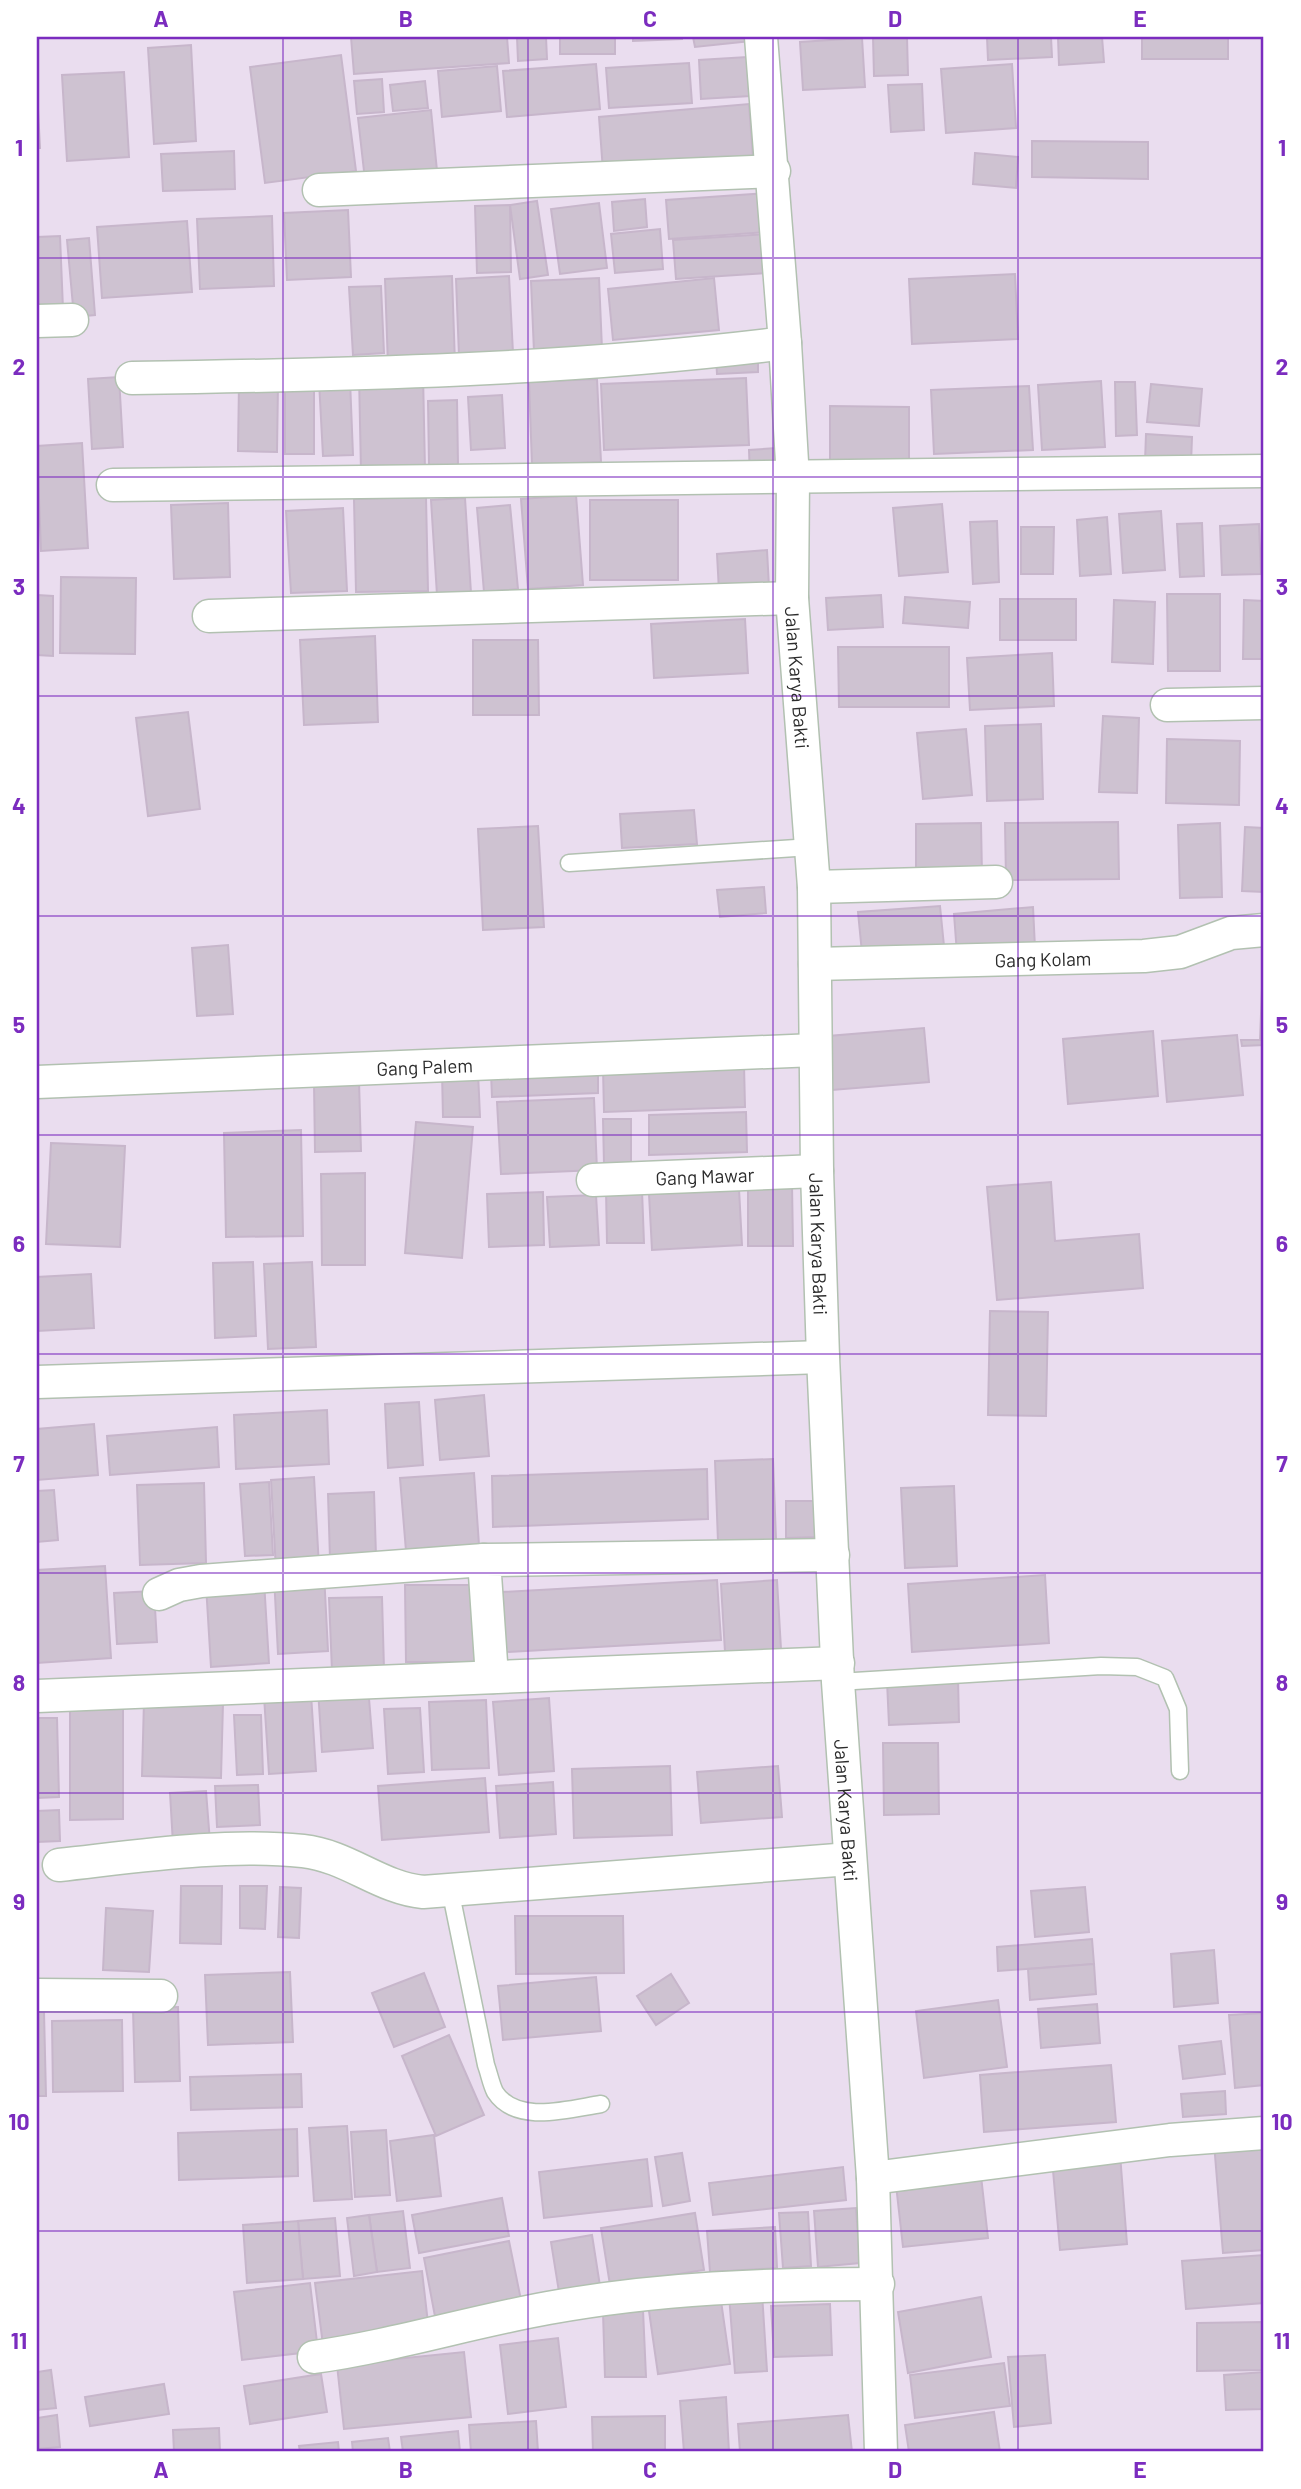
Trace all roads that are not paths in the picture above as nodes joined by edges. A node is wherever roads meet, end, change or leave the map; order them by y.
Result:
1 (761, 37) edge
2 (774, 171) junction
3 (319, 190) dead end
4 (72, 320) dead end
5 (37, 321) edge
6 (785, 344) junction
7 (132, 378) dead end
8 (1264, 471) edge
9 (793, 479) junction
10 (113, 485) dead end
11 (792, 598) junction
12 (209, 616) dead end
13 (1264, 703) edge
14 (1167, 705) dead end
15 (811, 847) junction
16 (569, 863) dead end
17 (996, 882) dead end
18 (814, 887) junction
19 (1264, 930) edge
20 (815, 964) junction
21 (815, 1049) junction
22 (37, 1082) edge
23 (817, 1171) junction
24 (593, 1180) dead end
25 (823, 1357) junction
26 (37, 1382) edge
27 (833, 1555) junction
28 (484, 1560) junction
29 (159, 1594) dead end
30 (838, 1673) junction
31 (492, 1676) junction
32 (37, 1696) edge
33 (1180, 1771) dead end
34 (850, 1859) junction
35 (59, 1866) dead end
36 (450, 1889) junction
37 (37, 1995) edge
38 (161, 1996) dead end
39 (601, 2104) dead end
40 (1264, 2133) edge
41 (873, 2178) junction
42 (878, 2284) junction
43 (314, 2357) dead end
44 (881, 2452) edge

1 - 2 street, Jalan Karya Bakti
2 - 3 street
2 - 6 street, Jalan Karya Bakti
4 - 5 street
6 - 7 street
6 - 9 street, Jalan Karya Bakti
8 - 9 street
9 - 10 street
9 - 11 street, Jalan Karya Bakti
11 - 12 street
11 - 15 street, Jalan Karya Bakti
13 - 14 street
15 - 16 lane
15 - 18 street, Jalan Karya Bakti
17 - 18 street
18 - 20 street, Jalan Karya Bakti
19 - 20 street, Gang Kolam
20 - 21 street, Jalan Karya Bakti
21 - 22 street, Gang Palem
21 - 23 street, Jalan Karya Bakti
23 - 24 street, Gang Mawar
23 - 25 street, Jalan Karya Bakti
25 - 26 street
25 - 27 street, Jalan Karya Bakti
27 - 28 street
27 - 30 street, Jalan Karya Bakti
28 - 29 street
28 - 31 street
30 - 31 street
30 - 33 lane
30 - 34 street, Jalan Karya Bakti
31 - 32 street
34 - 36 street
34 - 41 street, Jalan Karya Bakti
35 - 36 street
36 - 39 lane
37 - 38 street
40 - 41 street
41 - 42 street, Jalan Karya Bakti
42 - 43 street
42 - 44 street, Jalan Karya Bakti

